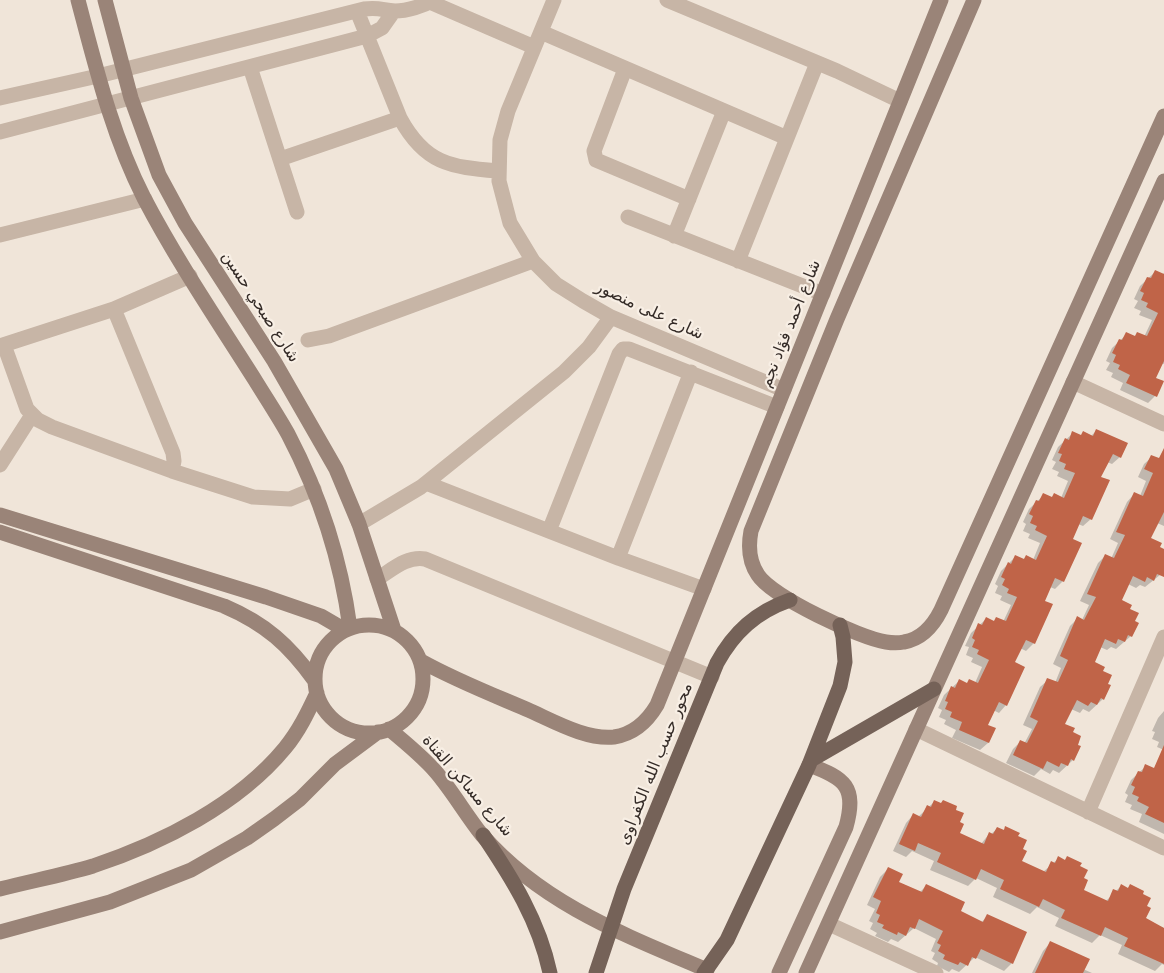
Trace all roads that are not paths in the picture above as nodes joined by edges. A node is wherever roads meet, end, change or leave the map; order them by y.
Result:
1 (78, 0) edge
2 (105, 0) edge
3 (554, 0) edge
4 (667, 0) edge
5 (974, 0) edge
6 (432, 1) edge
7 (936, 1) edge
8 (357, 11) junction
9 (394, 11) junction
10 (541, 33) junction
11 (367, 36) junction
12 (534, 47) junction
13 (817, 63) junction
14 (250, 68) junction
15 (625, 69) junction
16 (122, 70) junction
17 (98, 76) junction
18 (0, 98) edge
19 (131, 98) junction
20 (900, 101) junction
21 (105, 104) junction
22 (724, 111) junction
23 (1164, 116) edge
24 (400, 118) junction
25 (0, 132) edge
26 (787, 138) junction
27 (280, 159) junction
28 (498, 171) junction
29 (1164, 181) edge
30 (145, 199) junction
31 (689, 199) junction
32 (297, 212) dead end
33 (628, 218) dead end
34 (0, 235) edge
35 (674, 236) junction
36 (533, 261) junction
37 (738, 261) junction
38 (190, 276) junction
39 (823, 294) junction
40 (114, 309) junction
41 (611, 317) junction
42 (308, 340) dead end
43 (2, 345) edge
44 (691, 372) junction
45 (1073, 382) junction
46 (784, 390) junction
47 (777, 407) junction
48 (32, 415) junction
49 (1164, 424) edge
50 (0, 465) edge
51 (172, 471) junction
52 (426, 483) junction
53 (314, 489) junction
54 (0, 515) edge
55 (359, 524) junction
56 (549, 531) junction
57 (0, 532) edge
58 (618, 558) junction
59 (377, 579) junction
60 (704, 589) junction
61 (790, 600) junction
62 (840, 625) junction
63 (347, 629) junction
64 (394, 630) junction
65 (1164, 637) edge
66 (421, 661) junction
67 (674, 661) junction
68 (712, 676) junction
69 (316, 687) junction
70 (934, 689) junction
71 (916, 729) junction
72 (384, 731) junction
73 (810, 763) junction
74 (1088, 812) junction
75 (483, 835) junction
76 (1164, 848) edge
77 (0, 889) edge
78 (829, 924) junction
79 (611, 930) junction
80 (0, 932) edge
81 (705, 971) edge
82 (550, 973) edge
83 (596, 973) edge
84 (778, 973) edge
85 (806, 973) edge
86 (936, 973) edge

1 - 17 street
2 - 16 street, شارع صبحي حسين
3 - 10 street, شارع على منصور
4 - 13 street
5 - 61 street
6 - 9 street
6 - 12 street
7 - 20 street, شارع أحمد فؤاد نجم
8 - 9 street
8 - 11 street
8 - 16 street
9 - 11 street
10 - 12 street, شارع على منصور
10 - 15 street
11 - 14 street
11 - 24 street
12 - 28 street, شارع على منصور
13 - 20 street
13 - 26 street
14 - 19 street
14 - 27 street
15 - 22 street
15 - 31 street
16 - 17 street
16 - 19 street, شارع صبحي حسين
17 - 18 street
17 - 21 street
19 - 21 street
19 - 55 street, شارع صبحي حسين
20 - 39 street, شارع أحمد فؤاد نجم
21 - 25 street
21 - 30 street
22 - 26 street
22 - 31 street
23 - 62 street
24 - 27 street
24 - 28 street
26 - 37 street
27 - 32 street
28 - 36 street, شارع على منصور
29 - 45 street
30 - 34 street
30 - 38 street
31 - 35 street
33 - 35 street
35 - 37 street
36 - 41 street, شارع على منصور
36 - 42 street
37 - 39 street
38 - 40 street
38 - 53 street
39 - 46 street, شارع أحمد فؤاد نجم
40 - 43 street
40 - 51 street
41 - 46 street, شارع على منصور
41 - 52 street
43 - 48 street
44 - 47 street
44 - 56 street
44 - 58 street
45 - 49 street
45 - 70 street
46 - 47 street, شارع أحمد فؤاد نجم
47 - 60 street, شارع أحمد فؤاد نجم
48 - 50 street
48 - 51 street
51 - 53 street
52 - 55 street
52 - 56 street
53 - 63 street
54 - 63 street
55 - 59 street, شارع صبحي حسين
56 - 58 street
57 - 69 street
58 - 60 street
59 - 64 street, شارع صبحي حسين
59 - 67 street
60 - 67 street, شارع أحمد فؤاد نجم
61 - 62 street
61 - 68 main road, محور حسب الله الكفراوى
62 - 73 main road
63 - 64 street
63 - 69 street
64 - 66 street
65 - 74 street
66 - 67 street
66 - 72 street
67 - 68 street
68 - 79 main road, محور حسب الله الكفراوى
69 - 72 street
69 - 77 street
70 - 71 street
70 - 73 main road
71 - 74 street
71 - 78 street
72 - 75 street, شارع مساكن القناة
72 - 80 street
73 - 81 main road
73 - 84 street
74 - 76 street
75 - 79 street, شارع مساكن القناة
75 - 82 main road
78 - 85 street
78 - 86 street
79 - 81 street, شارع مساكن القناة
79 - 83 main road, محور حسب الله الكفراوى

